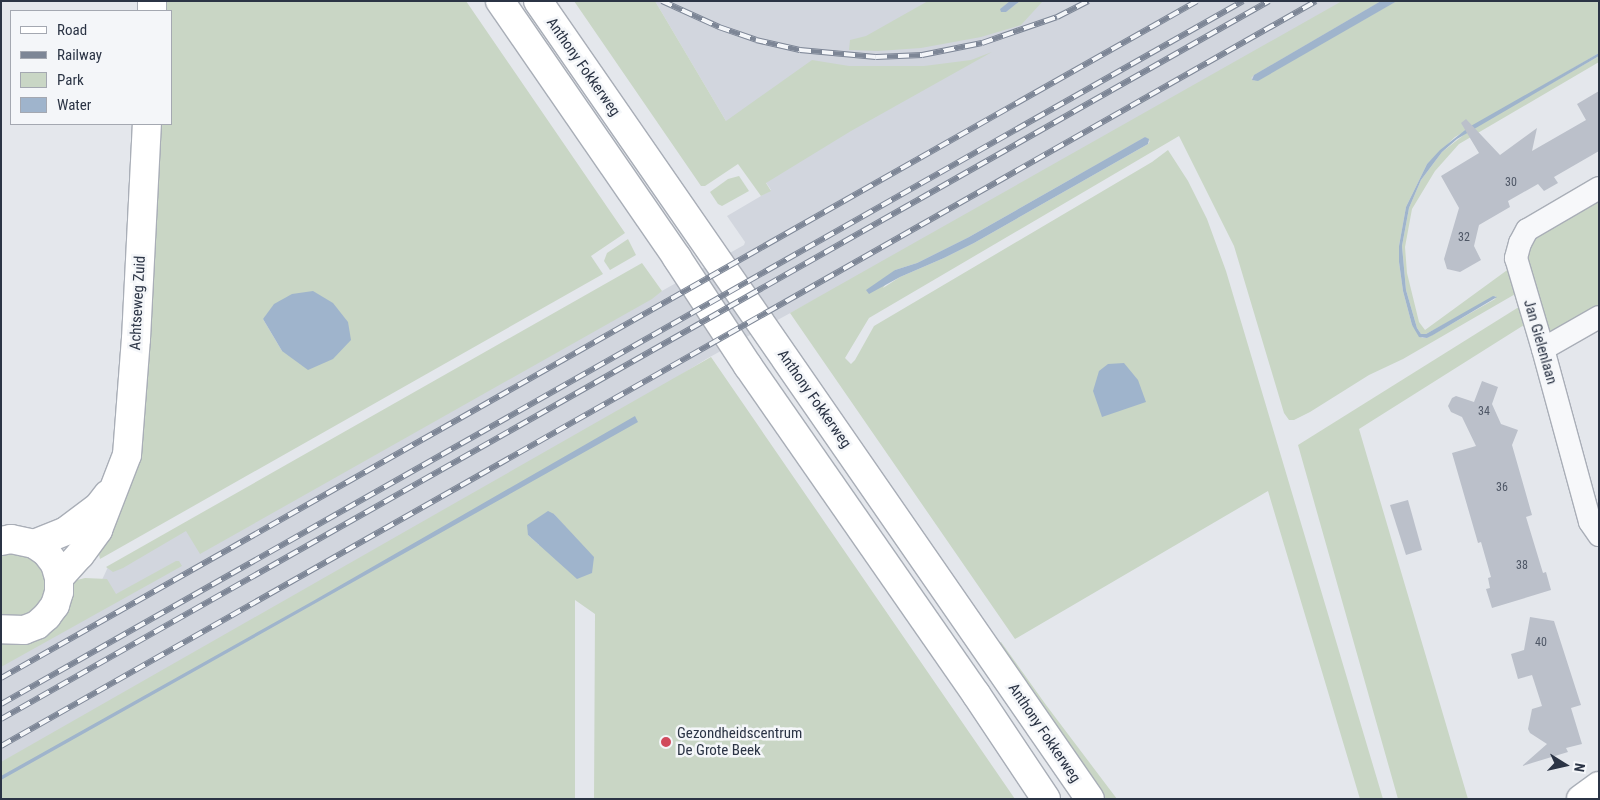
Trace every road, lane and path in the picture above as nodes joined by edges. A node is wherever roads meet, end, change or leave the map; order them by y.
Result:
1 (500, 1) edge
2 (538, 1) edge
3 (147, 125) edge
4 (1599, 188) edge
5 (1599, 317) edge
6 (1543, 349) junction
7 (118, 480) junction
8 (1598, 535) edge
9 (12, 538) edge
10 (59, 578) junction
11 (4, 631) edge
12 (1046, 799) edge
13 (1090, 799) edge

1 - 12 main road, Anthony Fokkerweg
2 - 13 main road, Anthony Fokkerweg
3 - 7 main road, Achtseweg Zuid
4 - 6 street, Jan Gielenlaan
5 - 6 street
6 - 8 street, Jan Gielenlaan
7 - 9 main road, Achtseweg Zuid
7 - 10 main road, Achtseweg Zuid
9 - 10 main road
10 - 11 main road

